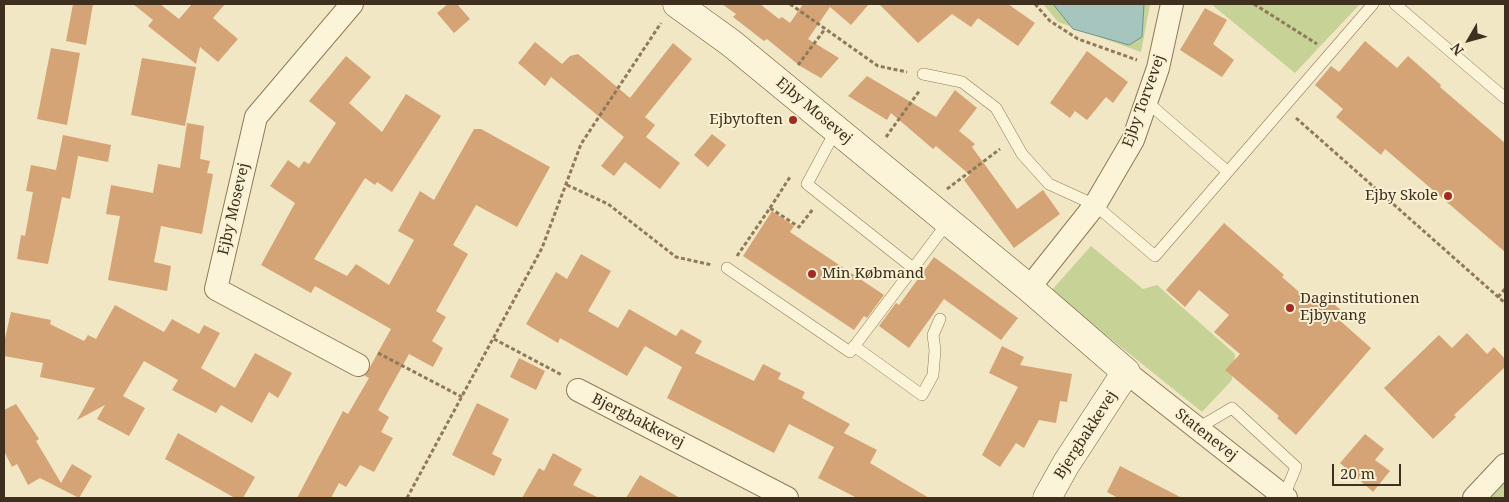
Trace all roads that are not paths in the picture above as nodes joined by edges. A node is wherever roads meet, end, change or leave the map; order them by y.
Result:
1 (352, 4) edge
2 (676, 4) edge
3 (1172, 4) edge
4 (1373, 4) edge
5 (1395, 4) edge
6 (922, 74) road end
7 (1505, 98) edge
8 (1146, 102) junction
9 (836, 130) junction
10 (1228, 171) junction
11 (1095, 205) junction
12 (948, 222) junction
13 (913, 268) junction
14 (728, 269) road end
15 (1029, 288) junction
16 (940, 319) dead end
17 (852, 349) junction
18 (358, 365) road end
19 (1126, 372) junction
20 (578, 390) road end
21 (1198, 428) junction
22 (1505, 465) edge
23 (1285, 497) edge
24 (787, 498) edge
25 (1047, 498) edge
26 (1474, 498) edge

1 - 18 street, Ejby Mosevej
2 - 9 street, Ejby Mosevej
3 - 8 street, Ejby Torvevej
4 - 10 lane
5 - 7 lane
6 - 11 lane
8 - 10 lane
8 - 11 street, Ejby Torvevej
9 - 12 street, Ejby Mosevej
9 - 13 lane
10 - 11 lane
11 - 15 street, Ejby Torvevej
12 - 13 lane
12 - 15 street, Ejby Mosevej
13 - 17 lane
14 - 17 lane
15 - 19 street, Ejby Mosevej
16 - 17 lane
19 - 21 street, Statenevej
19 - 25 street, Bjergbakkevej
20 - 24 street, Bjergbakkevej
21 - 23 street, Statenevej
21 - 23 lane
22 - 26 street

